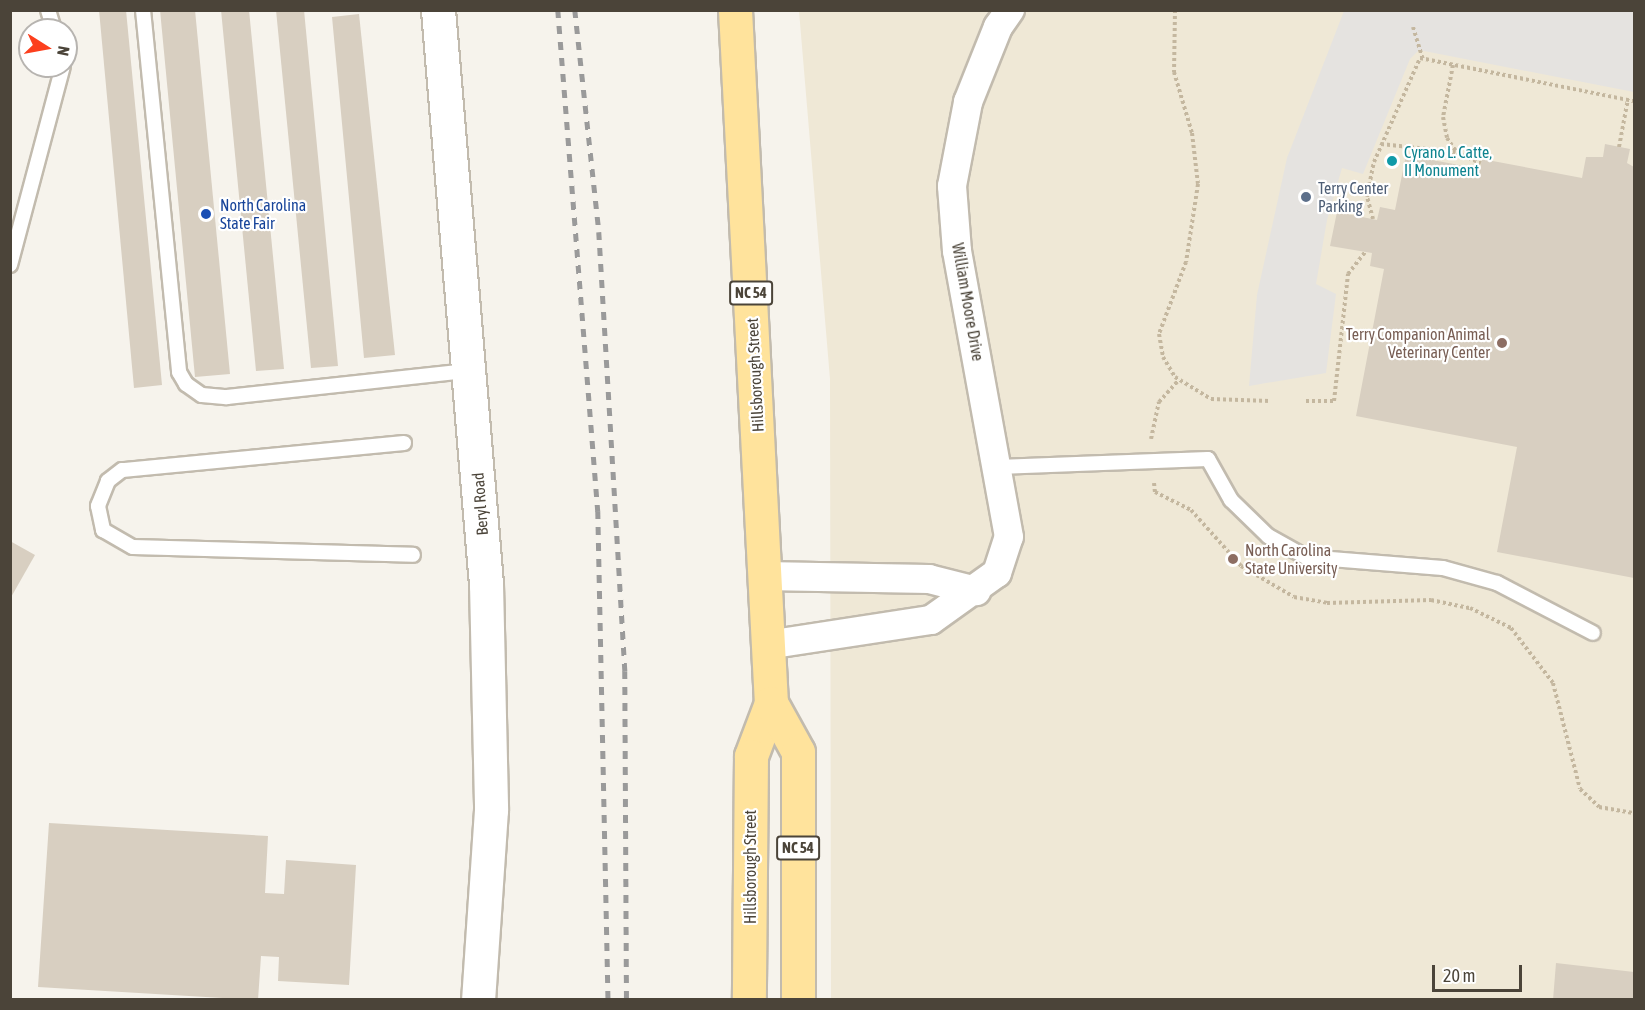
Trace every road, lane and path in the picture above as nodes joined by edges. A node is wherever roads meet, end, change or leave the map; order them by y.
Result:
1 (143, 10) edge
2 (438, 10) edge
3 (735, 10) edge
4 (1010, 10) edge
5 (1176, 10) edge
6 (1413, 27) dead end
7 (1423, 59) junction
8 (1453, 65) junction
9 (60, 78) edge
10 (1628, 99) junction
11 (1635, 101) edge
12 (1381, 144) junction
13 (1619, 147) dead end
14 (1457, 153) junction
15 (1481, 163) dead end
16 (1373, 219) dead end
17 (1365, 252) dead end
18 (10, 265) edge
19 (471, 370) junction
20 (1179, 380) junction
21 (1270, 401) dead end
22 (1306, 401) dead end
23 (404, 442) dead end
24 (1151, 442) dead end
25 (998, 467) junction
26 (1153, 476) dead end
27 (412, 555) dead end
28 (764, 576) junction
29 (976, 591) junction
30 (1593, 633) dead end
31 (767, 645) junction
32 (771, 703) junction
33 (1635, 813) edge
34 (478, 999) edge
35 (749, 999) edge
36 (798, 999) edge

1 - 19 lane
2 - 19 street, Beryl Road
3 - 28 main road, Hillsborough Street / NC 54
4 - 25 street, William Moore Drive
5 - 20 path
6 - 7 path
7 - 8 path
7 - 12 path
8 - 10 path
8 - 14 path
9 - 18 lane
10 - 11 path
10 - 13 path
12 - 14 path
12 - 16 path
14 - 15 path
17 - 22 path
19 - 34 street, Beryl Road
20 - 21 path
20 - 24 path
23 - 27 lane
25 - 29 street, William Moore Drive
25 - 30 lane
26 - 33 path
28 - 29 street
28 - 31 main road, Hillsborough Street / NC 54
29 - 31 street, William Moore Drive
31 - 32 main road, Hillsborough Street / NC 54
32 - 35 main road, Hillsborough Street / NC 54
32 - 36 main road, Hillsborough Street / NC 54

